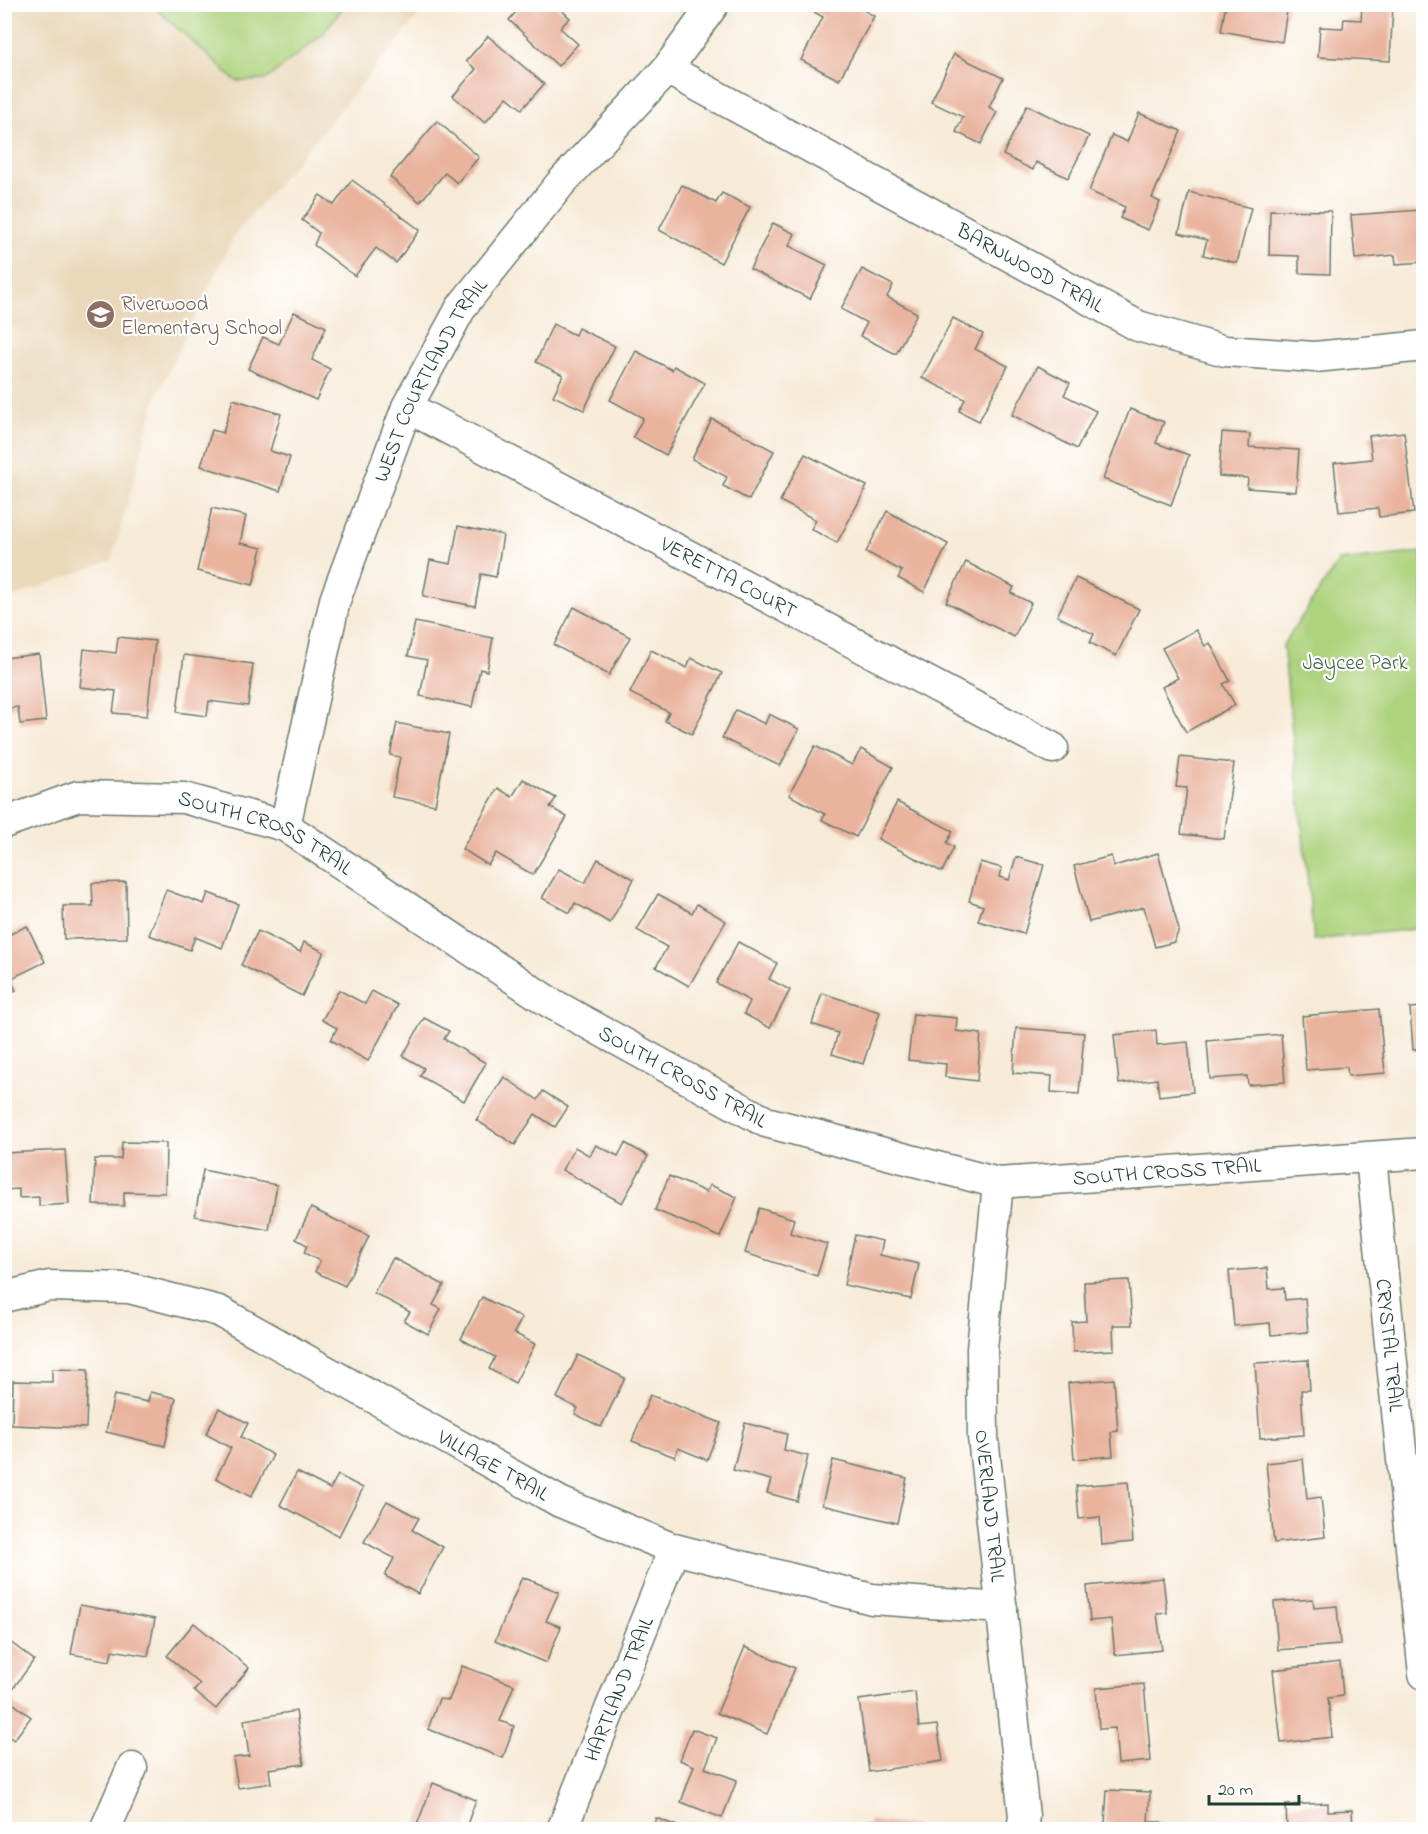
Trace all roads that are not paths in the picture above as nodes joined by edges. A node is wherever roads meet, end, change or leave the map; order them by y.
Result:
1 (714, 4) edge
2 (667, 69) junction
3 (1424, 346) edge
4 (407, 407) junction
5 (1053, 748) dead end
6 (4, 823) edge
7 (285, 826) junction
8 (1424, 1153) edge
9 (1371, 1158) junction
10 (998, 1183) junction
11 (4, 1297) edge
12 (674, 1549) junction
13 (1002, 1608) junction
14 (1424, 1674) edge
15 (132, 1768) dead end
16 (105, 1830) edge
17 (562, 1830) edge
18 (1022, 1830) edge

1 - 2 street, WEST COURTLAND TRAIL
2 - 3 street, BARNWOOD TRAIL
2 - 4 street, WEST COURTLAND TRAIL
4 - 5 street, VERETTA COURT
4 - 7 street, WEST COURTLAND TRAIL
6 - 7 street, SOUTH CROSS TRAIL
7 - 10 street, SOUTH CROSS TRAIL
8 - 9 street, SOUTH CROSS TRAIL
9 - 10 street, SOUTH CROSS TRAIL
9 - 14 street, CRYSTAL TRAIL
10 - 13 street, OVERLAND TRAIL
11 - 12 street, VILLAGE TRAIL
12 - 13 street, VILLAGE TRAIL
12 - 17 street, HARTLAND TRAIL
13 - 18 street, OVERLAND TRAIL
15 - 16 street

